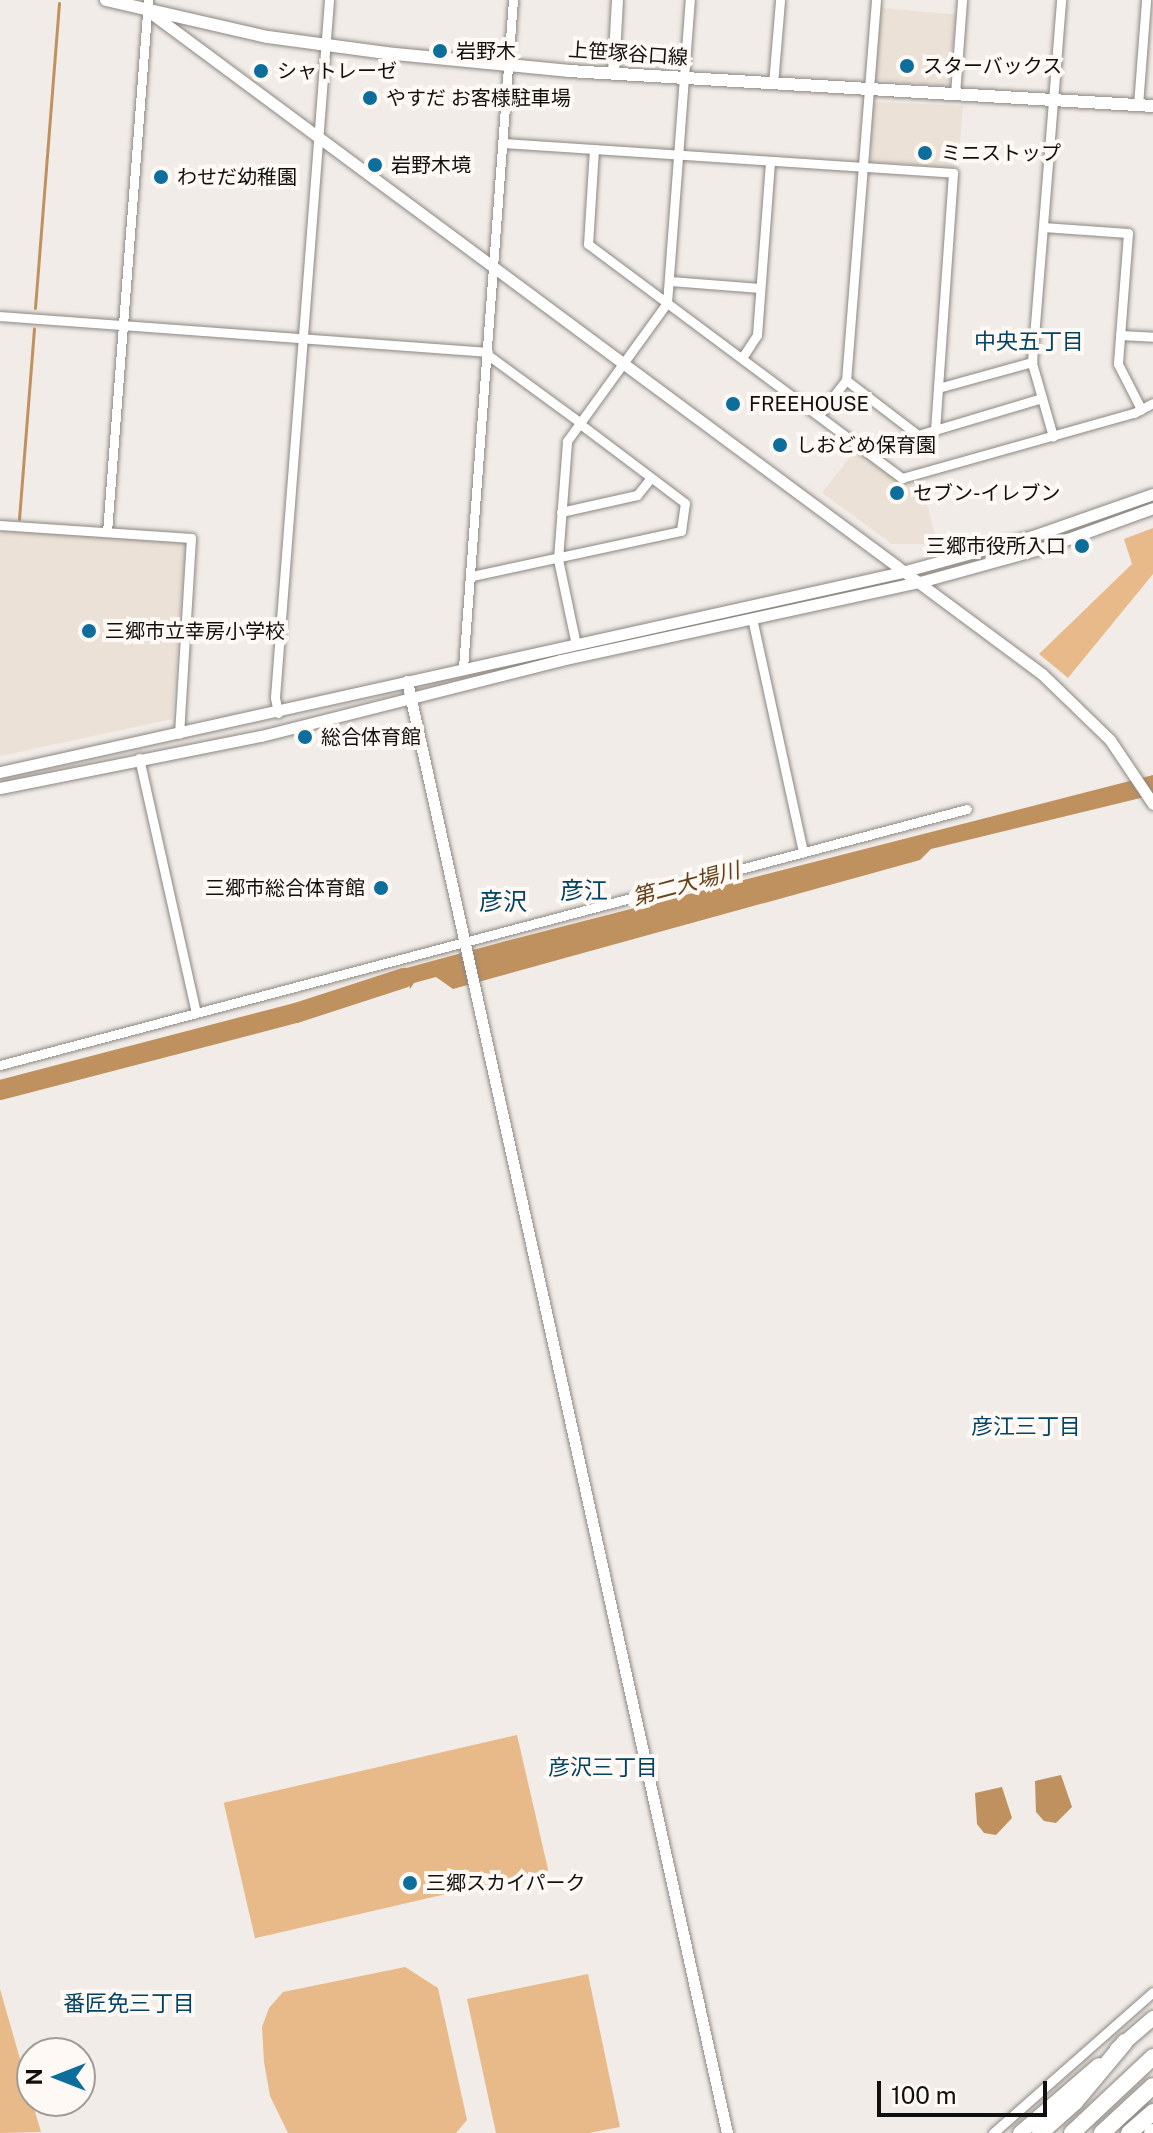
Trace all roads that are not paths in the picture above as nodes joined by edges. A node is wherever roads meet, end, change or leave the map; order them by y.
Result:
1 (106, 0) edge
2 (329, 0) edge
3 (513, 0) edge
4 (617, 0) edge
5 (690, 0) edge
6 (780, 0) edge
7 (876, 0) edge
8 (962, 0) edge
9 (1061, 0) edge
10 (1146, 0) edge
11 (147, 5) edge
12 (325, 46) junction
13 (509, 65) junction
14 (613, 73) junction
15 (686, 77) junction
16 (773, 84) junction
17 (869, 91) junction
18 (955, 94) junction
19 (1052, 100) junction
20 (1138, 105) junction
21 (1153, 106) edge
22 (318, 136) junction
23 (504, 143) junction
24 (594, 149) junction
25 (681, 155) junction
26 (770, 161) junction
27 (862, 167) junction
28 (1043, 227) junction
29 (494, 266) junction
30 (670, 281) junction
31 (760, 288) junction
32 (667, 303) junction
33 (0, 316) edge
34 (123, 325) junction
35 (1120, 335) junction
36 (1153, 337) edge
37 (304, 338) junction
38 (488, 353) junction
39 (742, 358) junction
40 (1032, 362) junction
41 (625, 363) junction
42 (846, 380) junction
43 (938, 388) junction
44 (1042, 398) junction
45 (1153, 403) edge
46 (1141, 409) junction
47 (819, 415) junction
48 (580, 424) junction
49 (935, 430) junction
50 (1053, 436) junction
51 (651, 478) junction
52 (1153, 494) edge
53 (1153, 508) edge
54 (561, 512) junction
55 (0, 525) edge
56 (107, 532) junction
57 (558, 559) junction
58 (902, 572) junction
59 (472, 576) junction
60 (920, 582) junction
61 (752, 618) junction
62 (575, 640) junction
63 (463, 668) junction
64 (407, 681) junction
65 (411, 699) junction
66 (278, 713) junction
67 (179, 734) junction
68 (139, 758) junction
69 (0, 772) edge
70 (0, 788) edge
71 (1153, 804) edge
72 (967, 809) dead end
73 (803, 852) junction
74 (466, 947) junction
75 (196, 1012) junction
76 (0, 1065) edge
77 (1153, 1992) edge
78 (1153, 2018) edge
79 (1125, 2042) junction
80 (1153, 2057) edge
81 (1153, 2086) edge
82 (1153, 2112) edge
83 (1152, 2130) edge
84 (727, 2133) edge
85 (993, 2133) edge
86 (1020, 2133) edge
87 (1040, 2133) edge
88 (1072, 2133) edge
89 (1102, 2133) edge
90 (1129, 2133) edge
91 (1144, 2133) edge

1 - 11 main road, 上笹塚谷口線
2 - 12 street
3 - 13 street
4 - 14 street
5 - 15 street
6 - 16 street
7 - 17 street
8 - 18 street
9 - 19 street
10 - 20 street
11 - 12 main road, 上笹塚谷口線
11 - 22 street
11 - 34 street
12 - 13 main road, 上笹塚谷口線
12 - 22 street
13 - 14 main road, 上笹塚谷口線
13 - 23 street
14 - 15 main road, 上笹塚谷口線
15 - 16 main road, 上笹塚谷口線
15 - 25 street
16 - 17 main road, 上笹塚谷口線
17 - 18 main road, 上笹塚谷口線
17 - 27 street
18 - 19 main road, 上笹塚谷口線
19 - 20 main road, 上笹塚谷口線
19 - 28 street
20 - 21 main road, 上笹塚谷口線
22 - 29 street
22 - 37 street
23 - 24 street
23 - 29 street
24 - 25 street
24 - 32 street
25 - 26 street
25 - 30 street
26 - 27 street
26 - 31 street
27 - 42 street
27 - 43 street
28 - 35 street
28 - 40 street
29 - 38 street
29 - 41 street
30 - 31 street
30 - 32 street
31 - 39 street
32 - 39 street
32 - 41 street
33 - 34 street
34 - 37 street
34 - 56 street
35 - 36 street
35 - 46 street
37 - 38 street
37 - 66 street
38 - 48 street
38 - 59 street
39 - 47 street
40 - 43 street
40 - 44 street
41 - 48 street
41 - 58 street
42 - 47 street
42 - 49 street
43 - 49 street
44 - 49 street
44 - 50 street
45 - 46 street
46 - 50 street
47 - 50 street
48 - 51 street
48 - 54 street
51 - 54 street
51 - 57 street
52 - 58 street
53 - 60 street
54 - 57 street
55 - 56 street
56 - 67 street
57 - 59 street
57 - 62 street
58 - 60 street
58 - 62 street
59 - 63 street
60 - 61 street
60 - 71 street
61 - 65 street
61 - 73 street
62 - 63 street
63 - 64 street
64 - 65 street
64 - 66 street
65 - 68 street
65 - 74 street
66 - 67 street
67 - 69 street
68 - 70 street
68 - 75 street
72 - 73 street
73 - 74 street
74 - 75 street
74 - 84 street
75 - 76 street
77 - 85 street
78 - 79 highway
79 - 86 highway
79 - 87 highway
80 - 88 highway
81 - 89 highway
82 - 90 highway
83 - 91 highway

